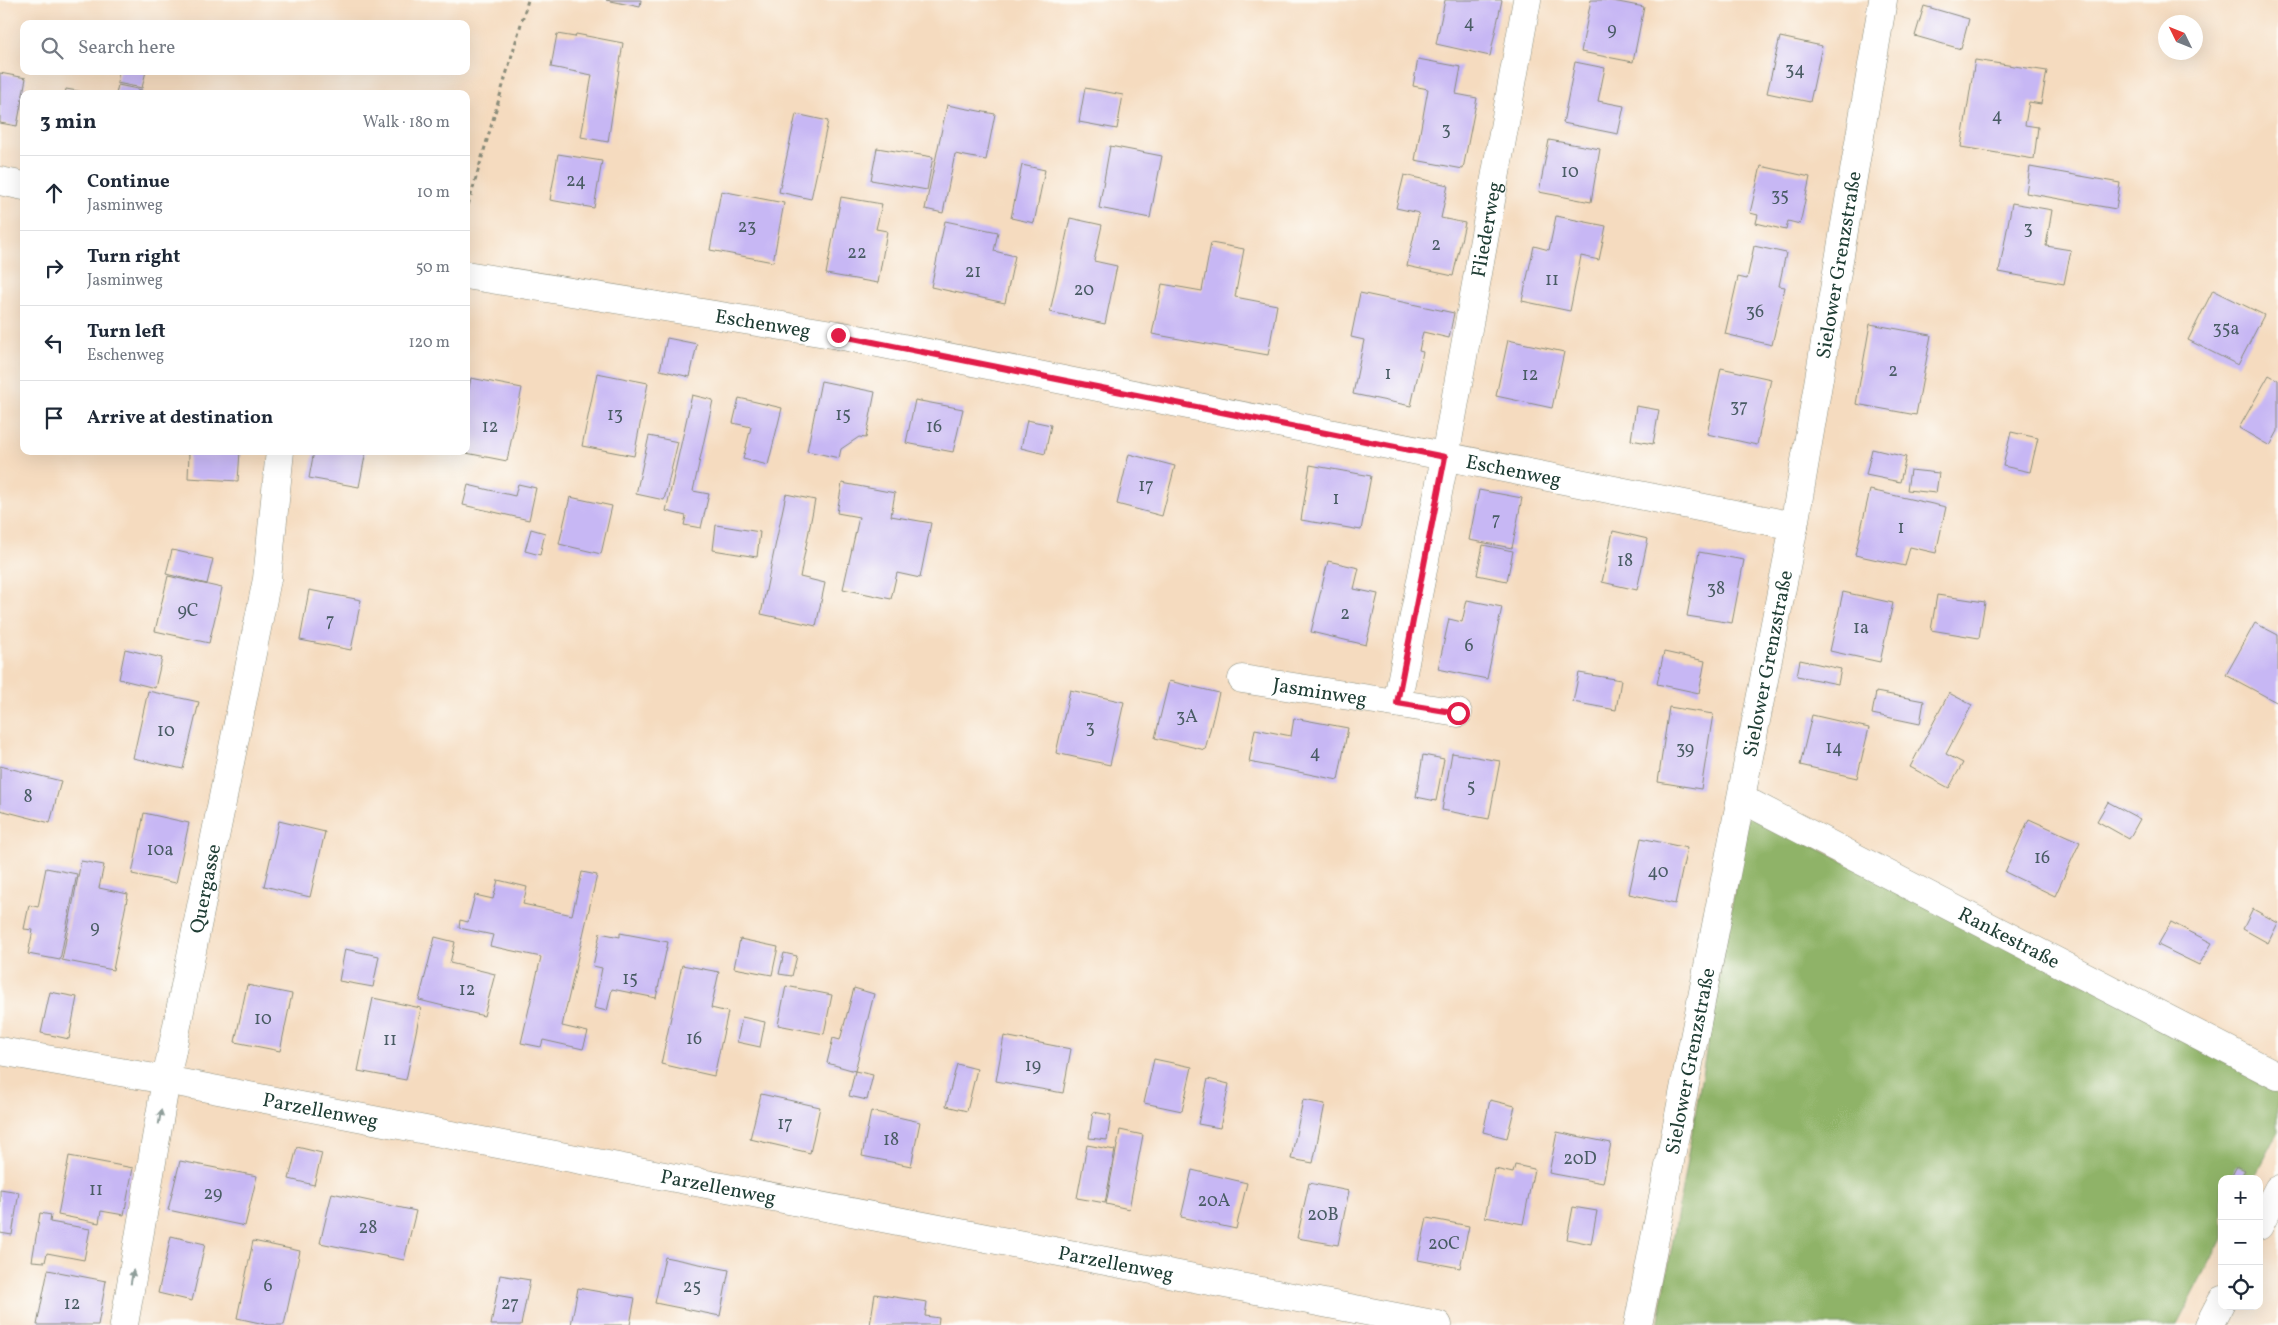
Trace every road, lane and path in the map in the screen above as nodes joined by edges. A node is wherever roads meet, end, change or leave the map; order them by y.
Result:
1 (528, 0) edge
2 (1527, 0) edge
3 (1883, 0) edge
4 (0, 181) edge
5 (20, 185) edge
6 (470, 198) edge
7 (470, 276) edge
8 (280, 455) edge
9 (1445, 457) junction
10 (1794, 526) junction
11 (1242, 679) dead end
12 (1397, 703) junction
13 (1458, 713) dead end
14 (1742, 799) junction
15 (0, 1051) edge
16 (2278, 1076) edge
17 (166, 1080) junction
18 (2278, 1189) edge
19 (2262, 1220) edge
20 (2218, 1308) edge
21 (124, 1325) edge
22 (1438, 1325) edge
23 (1638, 1325) edge
24 (2209, 1325) edge

1 - 6 path
2 - 9 street, Fliederweg
3 - 10 street, Sielower Grenzstraße
4 - 5 street
7 - 9 street, Eschenweg
8 - 17 street, Quergasse
9 - 10 street, Eschenweg
9 - 12 street
10 - 14 street, Sielower Grenzstraße
11 - 12 street, Jasminweg
12 - 13 street, Jasminweg
14 - 16 street, Rankestraße
14 - 23 street, Sielower Grenzstraße
15 - 17 street, Parzellenweg
21 -> 17 street, Quergasse
17 - 22 street, Parzellenweg
18 - 19 street
20 - 24 street

